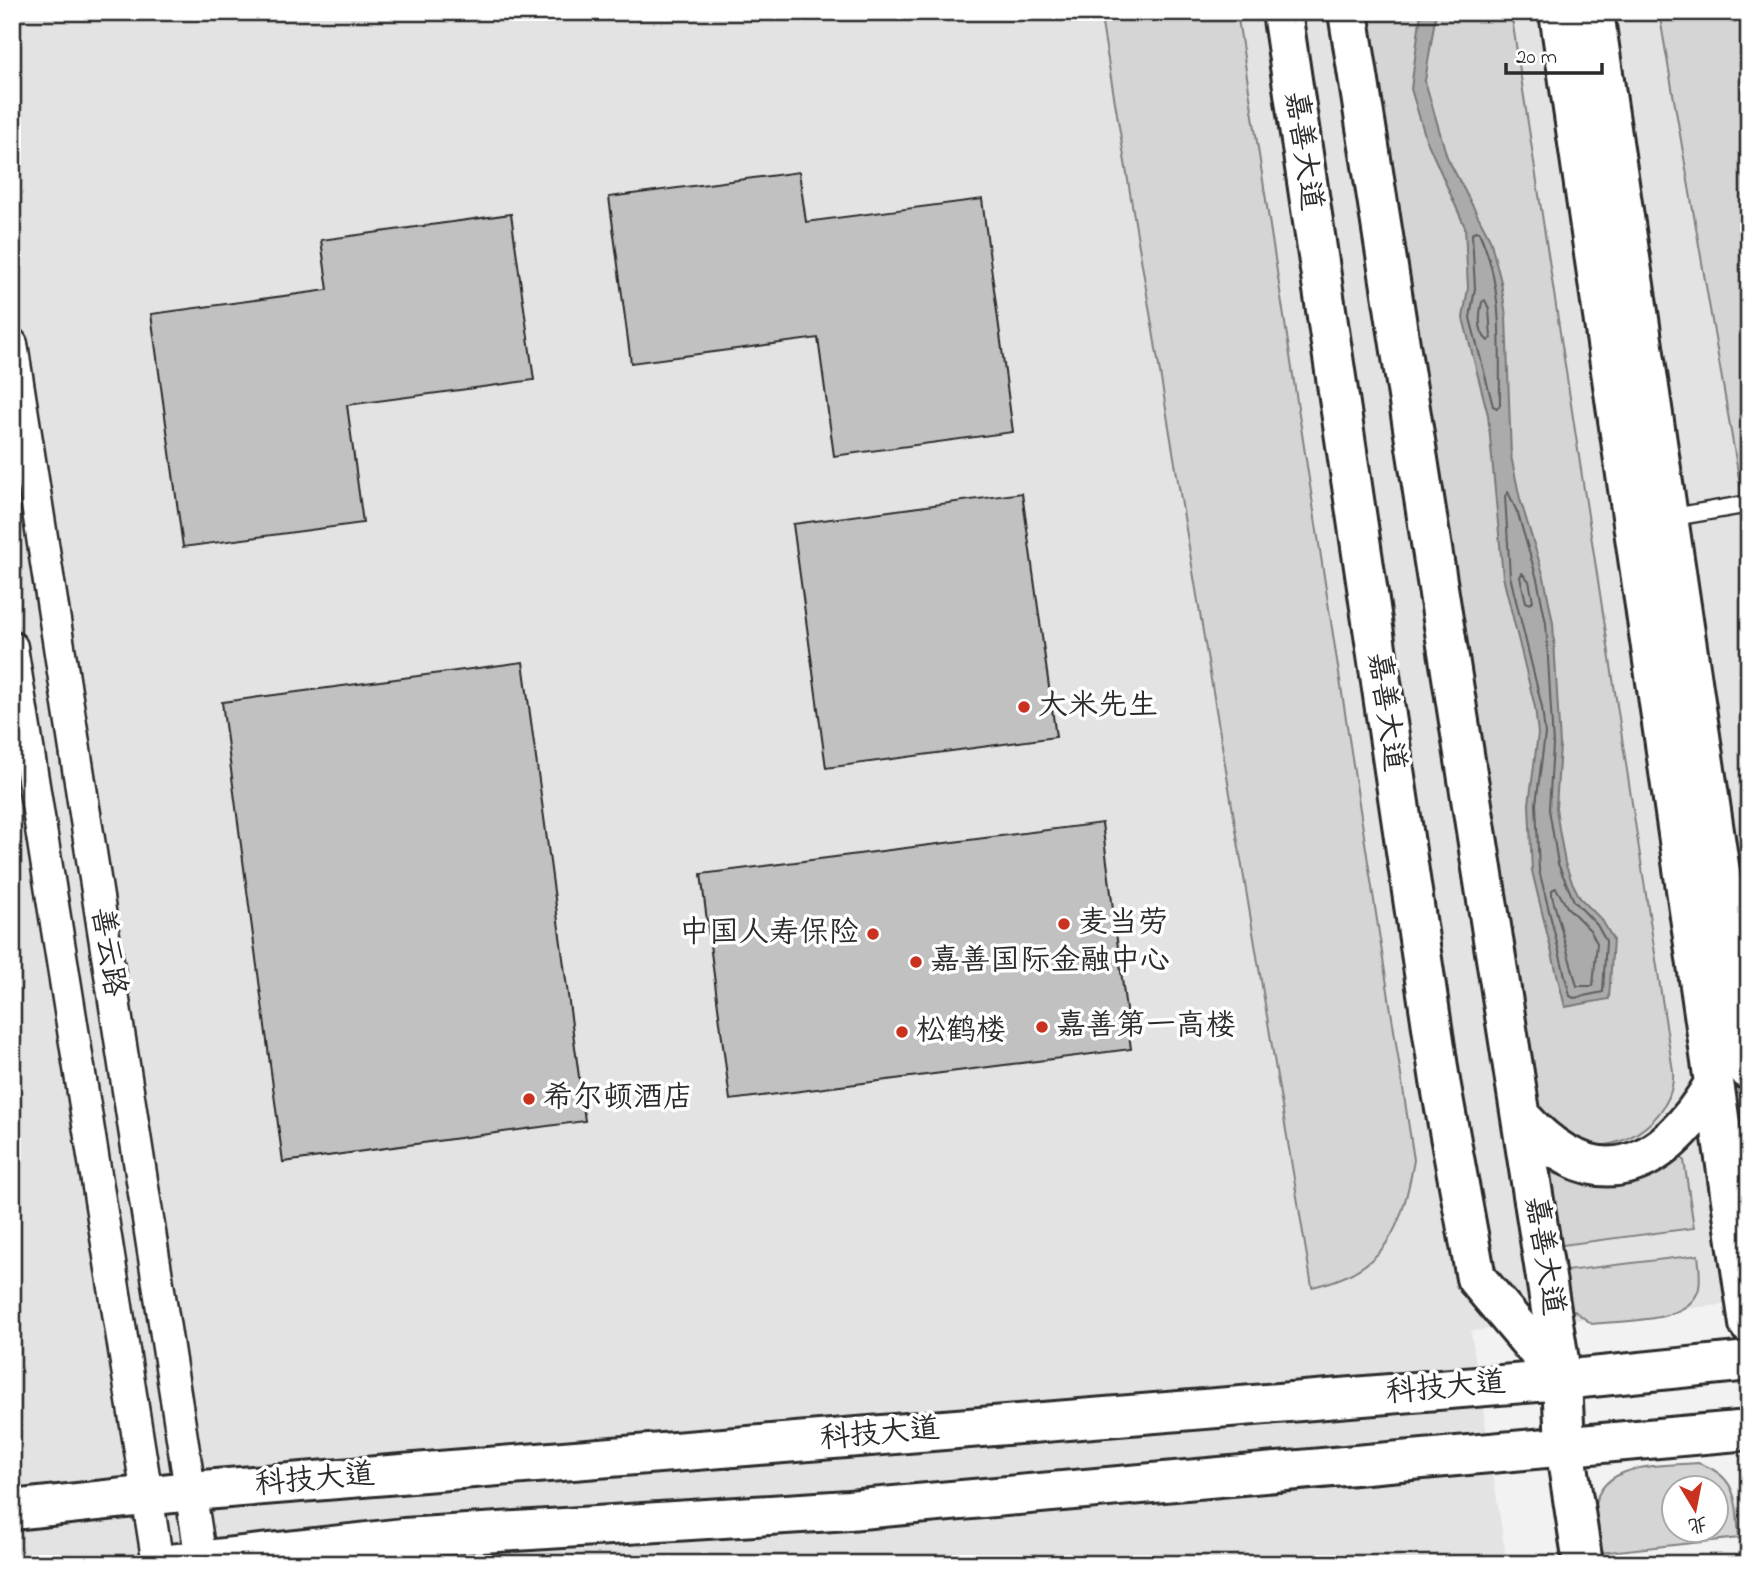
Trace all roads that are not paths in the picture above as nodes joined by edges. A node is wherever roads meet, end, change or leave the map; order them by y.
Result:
1 (1282, 12) edge
2 (1348, 12) edge
3 (1559, 12) edge
4 (1594, 12) edge
5 (12, 344) edge
6 (1749, 504) edge
7 (1651, 520) junction
8 (12, 647) edge
9 (1749, 1070) edge
10 (1714, 1084) junction
11 (1521, 1117) junction
12 (1749, 1324) edge
13 (1749, 1361) edge
14 (1562, 1380) junction
15 (1749, 1430) edge
16 (1565, 1446) junction
17 (191, 1491) junction
18 (147, 1496) junction
19 (12, 1510) edge
20 (186, 1562) edge
21 (158, 1564) edge
22 (1583, 1564) edge

1 - 14 main road, 嘉善大道
2 - 11 main road, 嘉善大道
3 - 7 main road
4 - 7 main road
5 - 17 street, 善云路
6 - 7 lane
7 - 9 main road
7 - 10 main road
8 - 18 street, 善云路
10 - 11 main road
10 - 12 main road
11 - 14 main road, 嘉善大道
13 - 14 main road, 科技大道
14 - 16 main road, 嘉善大道
14 - 17 main road, 科技大道
15 - 16 main road
16 - 20 main road
16 - 22 main road, 嘉善大道
17 - 18 main road, 科技大道
17 - 20 street, 善云路
18 - 19 main road, 科技大道
18 - 21 street, 善云路

